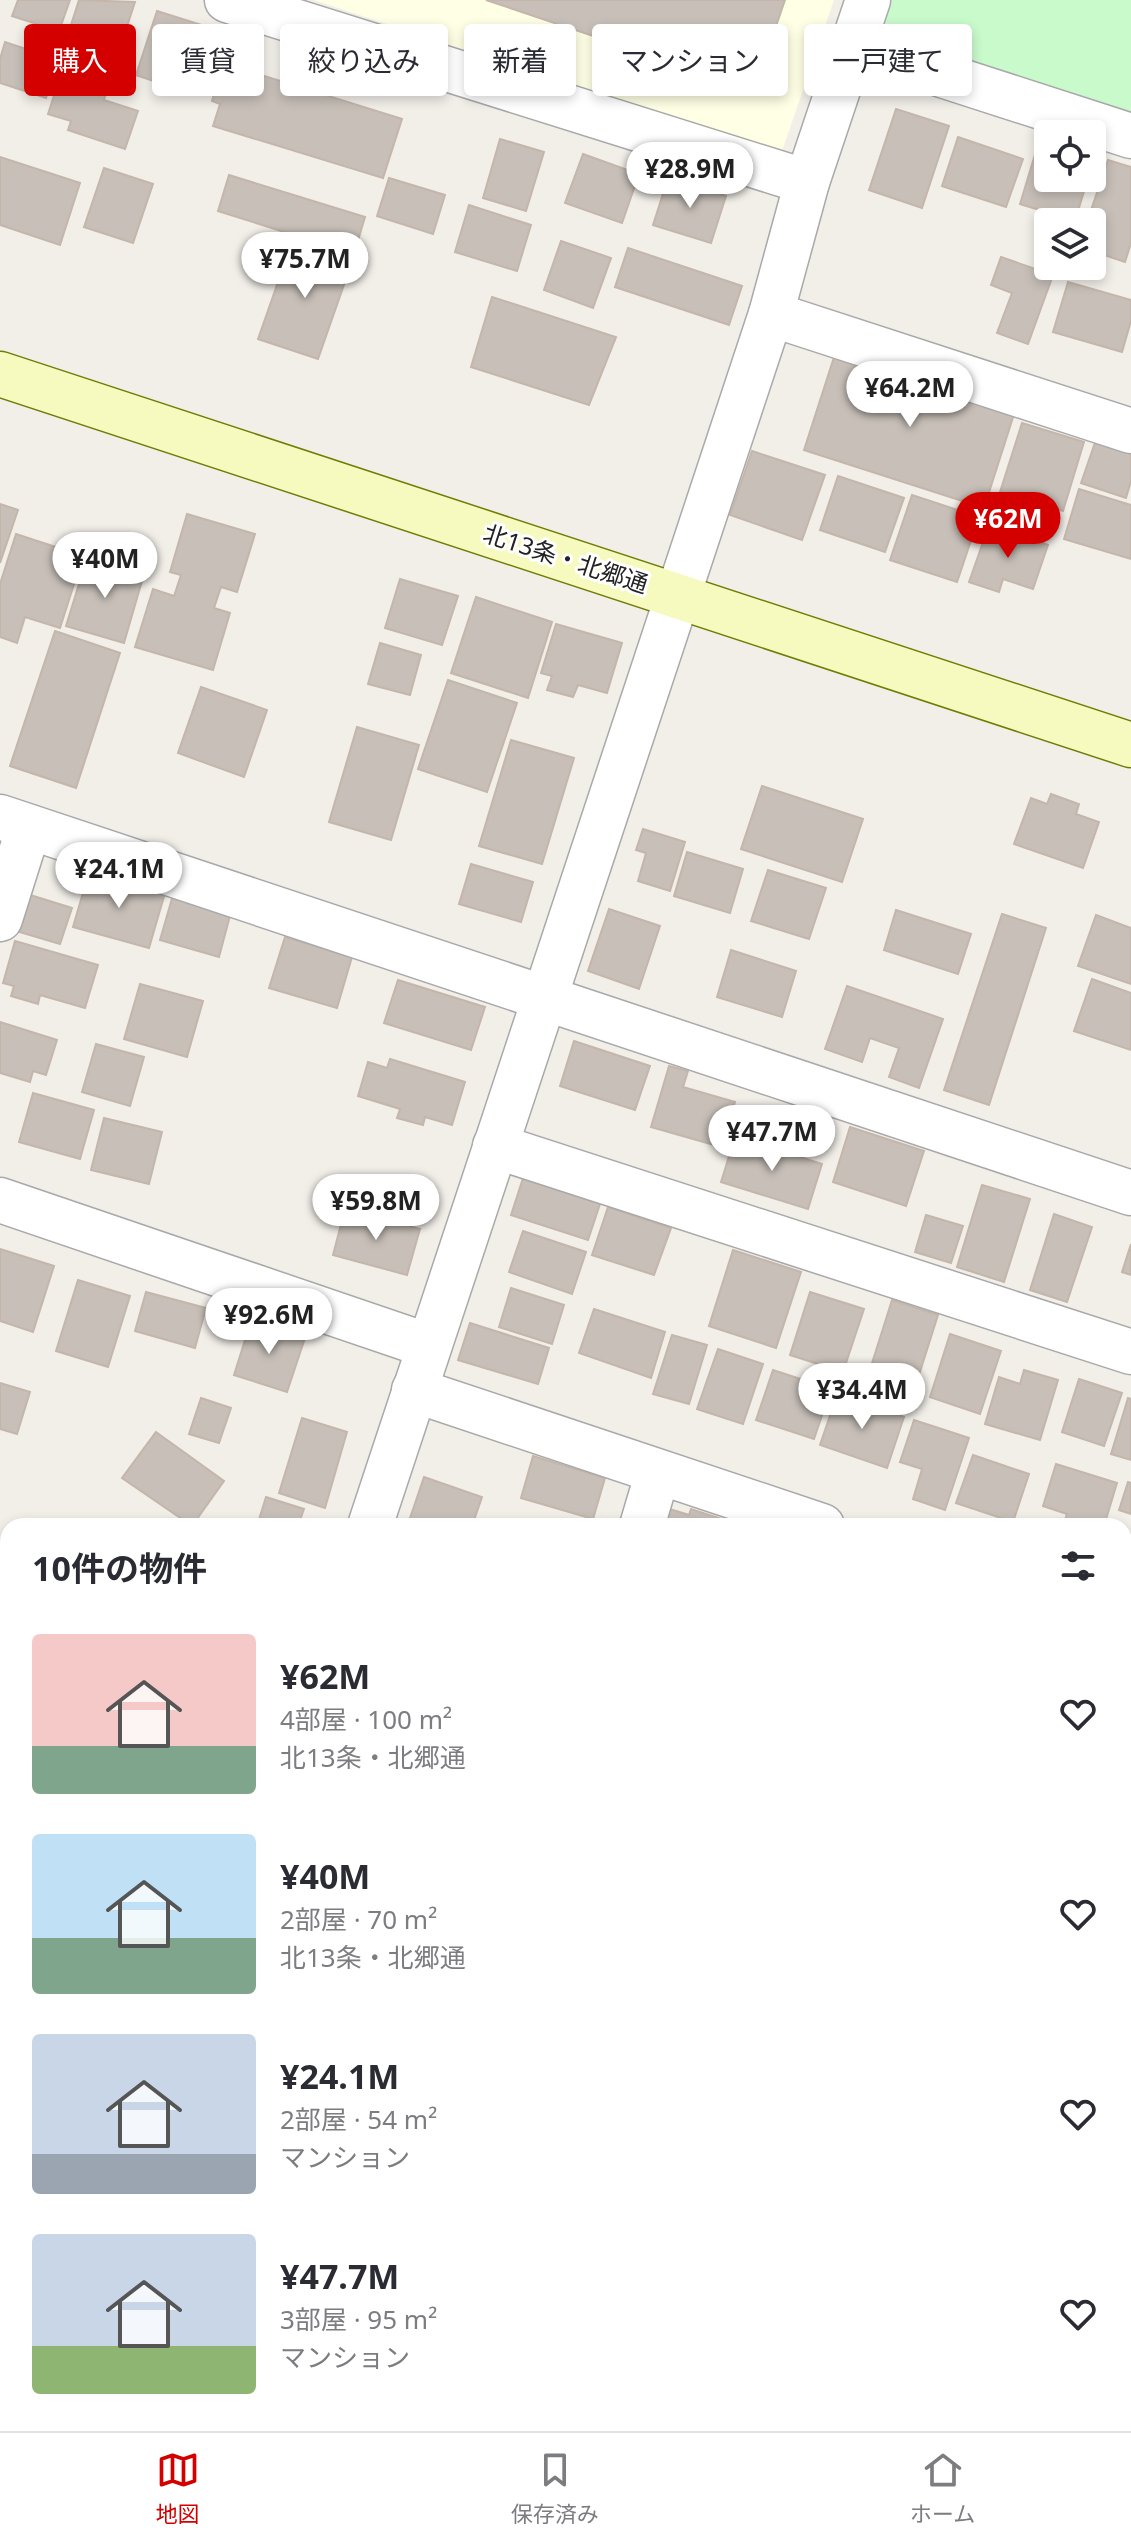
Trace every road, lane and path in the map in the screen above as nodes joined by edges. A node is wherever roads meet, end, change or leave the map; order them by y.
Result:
1 (227, 0) edge
2 (868, 0) edge
3 (860, 24) edge
4 (972, 85) edge
5 (835, 96) edge
6 (1131, 136) edge
7 (807, 182) junction
8 (771, 314) junction
9 (0, 374) edge
10 (1131, 431) edge
11 (677, 596) junction
12 (1131, 745) edge
13 (15, 822) edge
14 (0, 919) edge
15 (544, 997) junction
16 (495, 1146) junction
17 (1131, 1193) edge
18 (0, 1200) edge
19 (429, 1346) junction
20 (1131, 1352) edge
21 (414, 1390) junction
22 (658, 1472) junction
23 (373, 1518) edge
24 (644, 1518) edge
25 (798, 1518) edge

1 - 7 street
2 - 3 street
4 - 6 street
5 - 7 street
7 - 8 street
8 - 10 street
8 - 11 street
9 - 11 main road, 北13条・北郷通
11 - 12 main road, 北13条・北郷通
11 - 15 street
13 - 14 street
13 - 15 street
15 - 16 street
15 - 17 street
16 - 19 street
16 - 20 street
18 - 19 street
19 - 21 street
21 - 22 street
21 - 23 street
22 - 24 street
22 - 25 street

